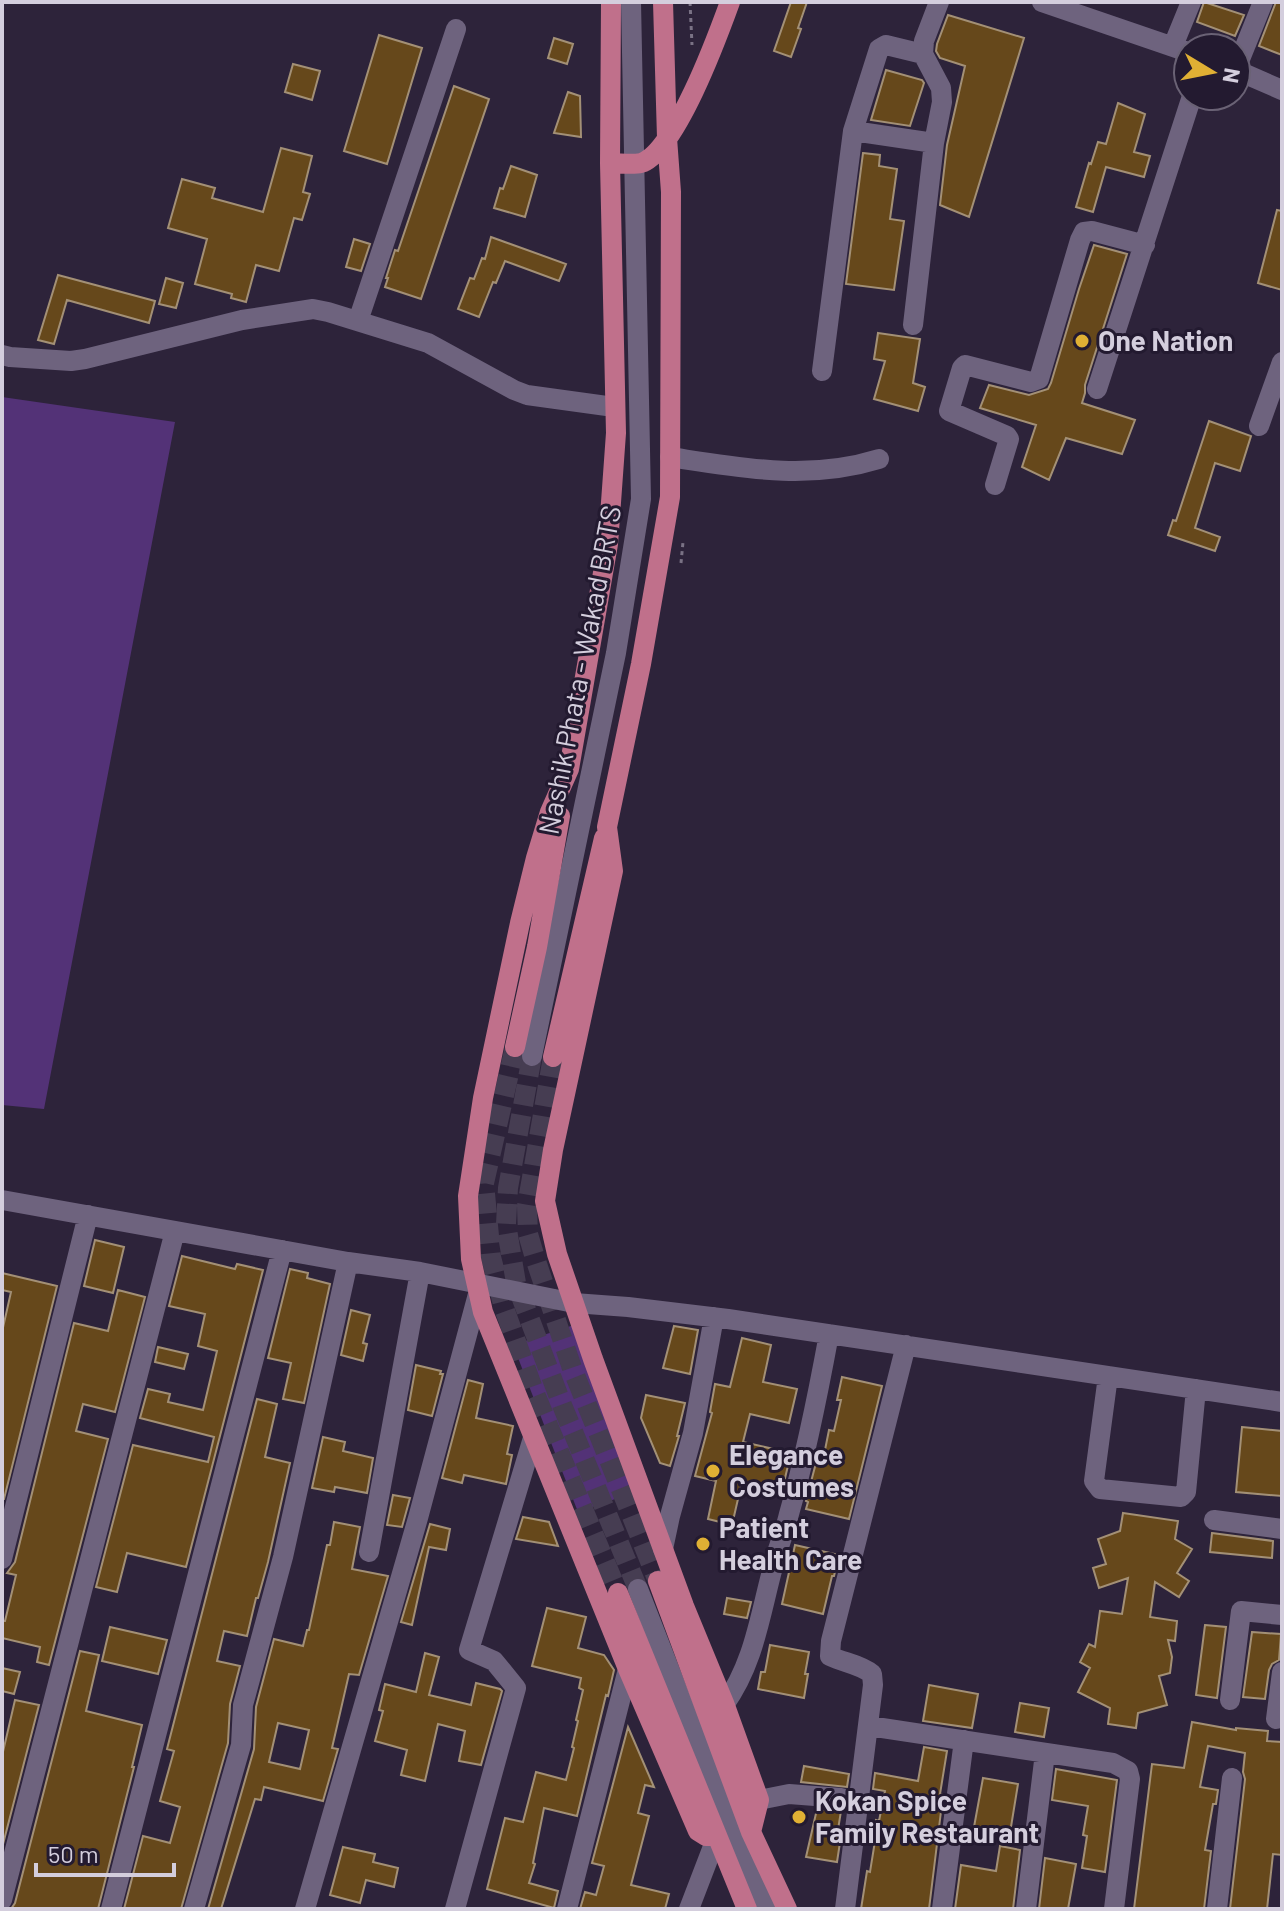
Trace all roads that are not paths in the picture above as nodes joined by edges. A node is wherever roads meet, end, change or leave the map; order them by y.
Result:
1 (611, 2) edge
2 (631, 2) edge
3 (663, 2) edge
4 (730, 2) edge
5 (939, 2) edge
6 (1042, 2) edge
7 (1191, 2) edge
8 (1263, 2) edge
9 (1073, 7) edge
10 (456, 29) dead end
11 (1184, 32) edge
12 (1251, 32) edge
13 (1172, 46) edge
14 (923, 54) junction
15 (1252, 77) edge
16 (1282, 90) edge
17 (1187, 112) edge
18 (853, 131) junction
19 (667, 138) junction
20 (934, 143) junction
21 (610, 163) junction
22 (633, 163) junction
23 (1145, 245) junction
24 (358, 321) junction
25 (913, 325) dead end
26 (2, 355) edge
27 (1282, 362) edge
28 (822, 371) dead end
29 (1097, 389) dead end
30 (614, 407) junction
31 (1259, 426) dead end
32 (670, 457) junction
33 (879, 459) dead end
34 (995, 485) dead end
35 (569, 769) junction
36 (607, 827) junction
37 (524, 1052) joint
38 (553, 1057) tunnel mouth
39 (2, 1200) edge
40 (88, 1215) junction
41 (175, 1231) junction
42 (282, 1250) junction
43 (348, 1262) junction
44 (420, 1272) junction
45 (477, 1289) junction
46 (574, 1303) junction
47 (714, 1317) junction
48 (829, 1334) junction
49 (906, 1345) junction
50 (1108, 1376) junction
51 (1196, 1389) junction
52 (1282, 1402) edge
53 (533, 1438) junction
54 (1214, 1520) dead end
55 (1282, 1529) edge
56 (663, 1549) junction
57 (369, 1552) dead end
58 (2, 1559) edge
59 (658, 1581) tunnel mouth
60 (628, 1591) joint
61 (1282, 1615) edge
62 (628, 1669) junction
63 (1282, 1672) edge
64 (1230, 1700) dead end
65 (724, 1705) junction
66 (1276, 1719) dead end
67 (869, 1726) junction
68 (964, 1740) junction
69 (1045, 1753) junction
70 (1232, 1778) dead end
71 (841, 1798) dead end
72 (759, 1800) junction
73 (751, 1832) junction
74 (717, 1836) junction
75 (2, 1900) edge
76 (111, 1909) edge
77 (194, 1909) edge
78 (305, 1909) edge
79 (455, 1909) edge
80 (567, 1909) edge
81 (689, 1909) edge
82 (747, 1909) edge
83 (766, 1909) edge
84 (787, 1909) edge
85 (845, 1909) edge
86 (942, 1909) edge
87 (1026, 1909) edge
88 (1114, 1909) edge
89 (1217, 1909) edge

1 - 21 main road
2 - 22 street, Nashik Phata - Wakad BRTS
3 - 19 main road
4 - 19 main road
5 - 14 street
6 - 9 street
7 - 11 street
8 - 12 street
9 - 13 street
10 - 24 street
14 - 18 street
14 - 20 street
15 - 16 street
17 - 23 street
18 - 20 street
18 - 28 street
19 - 22 main road
19 - 32 main road
20 - 25 street
21 - 22 main road
21 - 30 main road
22 - 37 street, Nashik Phata - Wakad BRTS
23 - 29 street
23 - 34 street
24 - 26 street
24 - 30 street
27 - 31 street
30 - 35 main road
32 - 33 street
32 - 36 main road
35 - 37 main road
35 - 45 main road
36 - 38 main road
36 - 46 main road
39 - 40 street
40 - 41 street
40 - 58 street
41 - 42 street
41 - 75 street
42 - 43 street
42 - 76 street
43 - 44 street
43 - 77 street
44 - 45 street
44 - 57 street
45 - 46 street
45 - 53 main road
45 - 78 street
46 - 47 street
46 - 56 main road
47 - 48 street
47 - 56 street
48 - 49 street
48 - 65 street
49 - 50 street
49 - 67 street
50 - 51 street
50 - 51 street
51 - 52 street
53 - 62 main road
53 - 79 street
54 - 55 street
56 - 65 main road
59 - 73 main road
60 - 74 main road
60 - 83 street
61 - 64 street
62 - 74 main road
62 - 80 street
63 - 66 street
65 - 72 main road
67 - 68 street
67 - 85 street
68 - 69 street
68 - 86 street
69 - 87 street
69 - 88 street
70 - 89 street
71 - 72 street
72 - 73 main road
73 - 84 main road
74 - 81 street
74 - 82 main road

